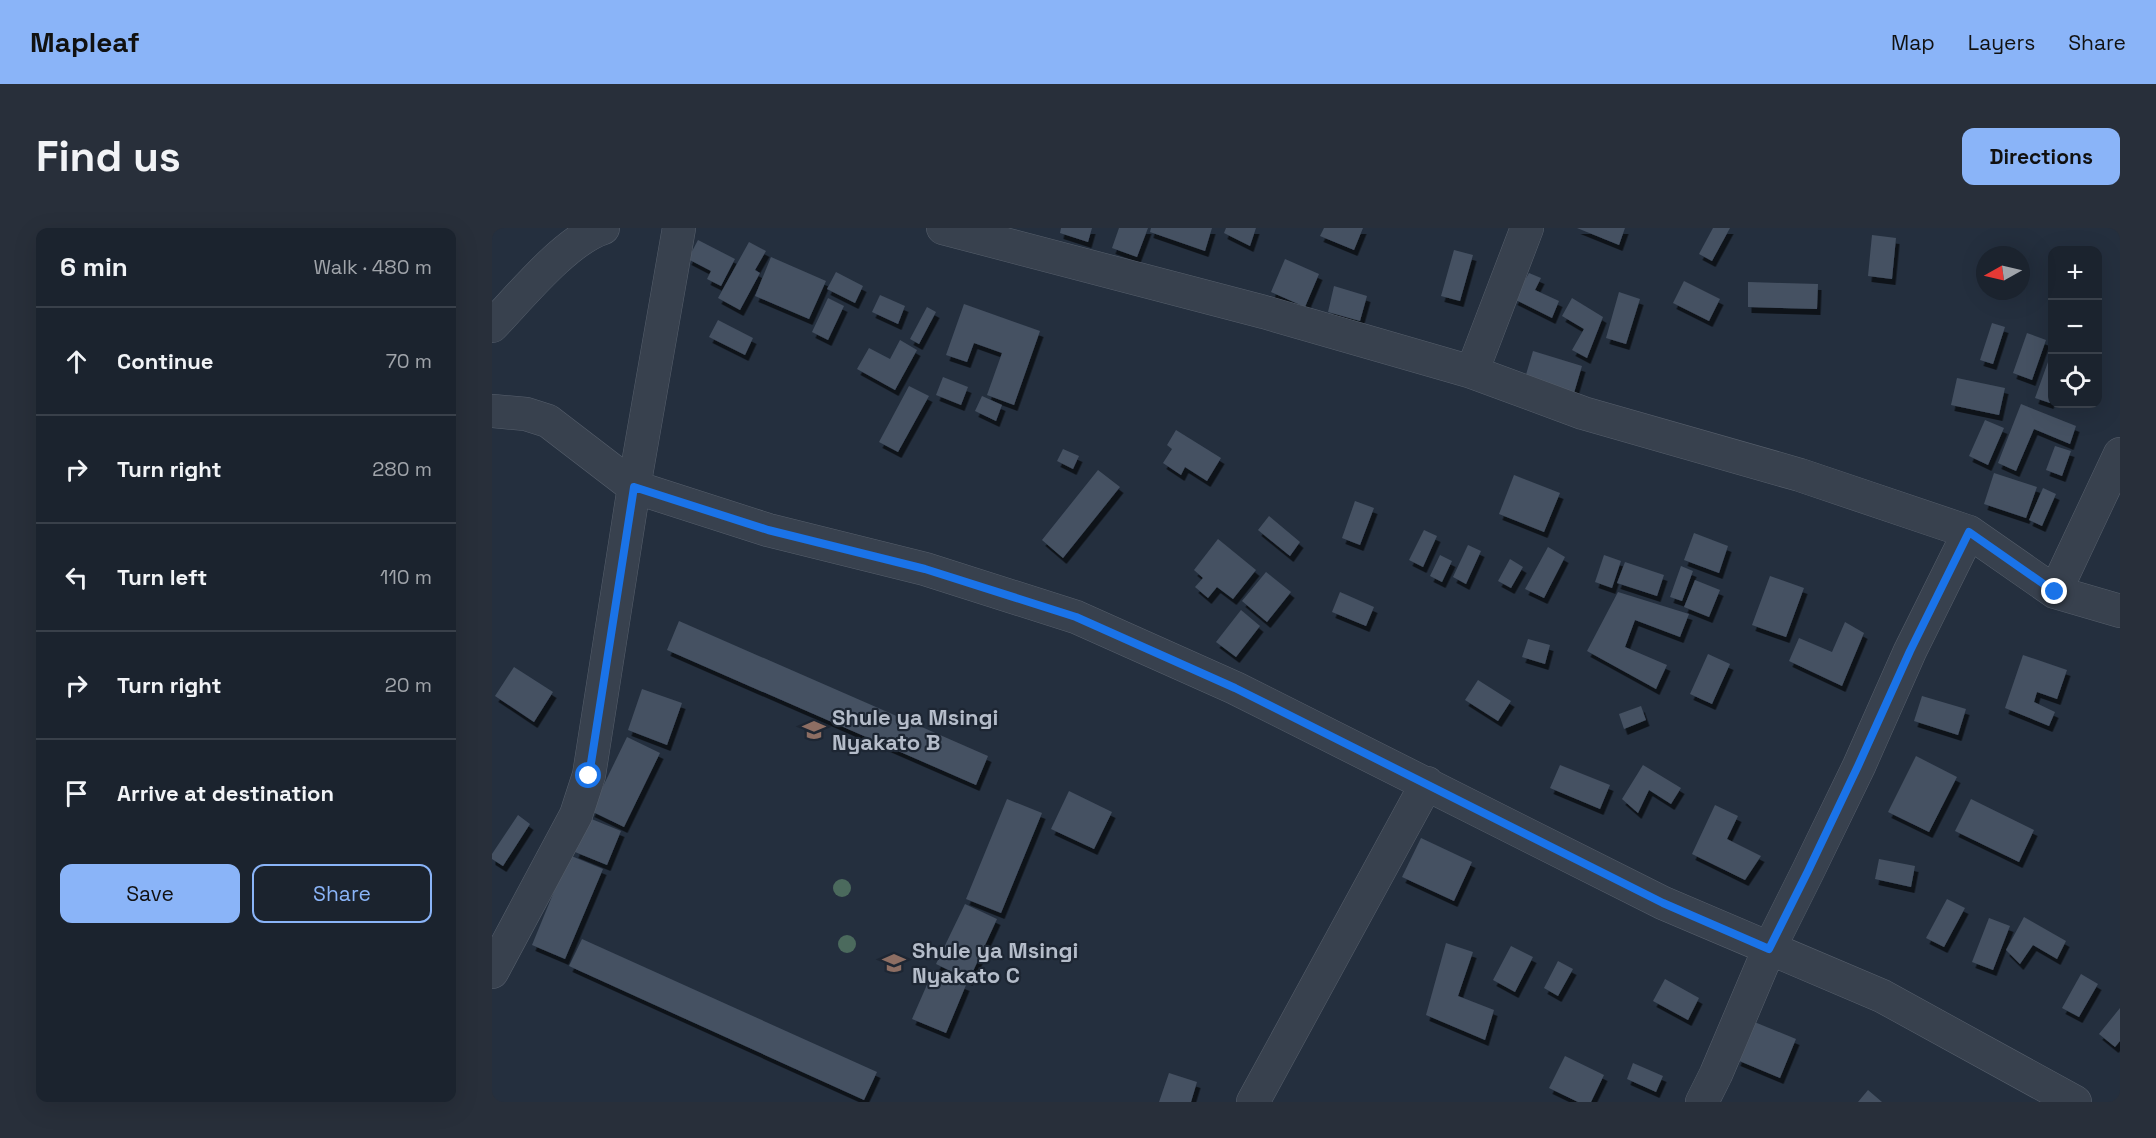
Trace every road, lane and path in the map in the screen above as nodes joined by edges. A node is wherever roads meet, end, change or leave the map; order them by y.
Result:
1 (603, 228) edge
2 (679, 228) edge
3 (943, 228) edge
4 (1527, 228) edge
5 (492, 326) edge
6 (1472, 372) junction
7 (492, 411) edge
8 (2120, 454) edge
9 (634, 487) junction
10 (1969, 532) junction
11 (2055, 592) junction
12 (2120, 611) edge
13 (1427, 783) junction
14 (1769, 949) junction
15 (492, 972) edge
16 (1252, 1102) edge
17 (1702, 1102) edge
18 (2075, 1102) edge

1 - 5 street
2 - 9 street
3 - 6 street
4 - 6 street
6 - 10 street
7 - 9 street
8 - 11 street
9 - 13 street
9 - 15 street
10 - 11 street
10 - 14 street
11 - 12 street
13 - 14 street
13 - 16 street
14 - 17 street
14 - 18 street

